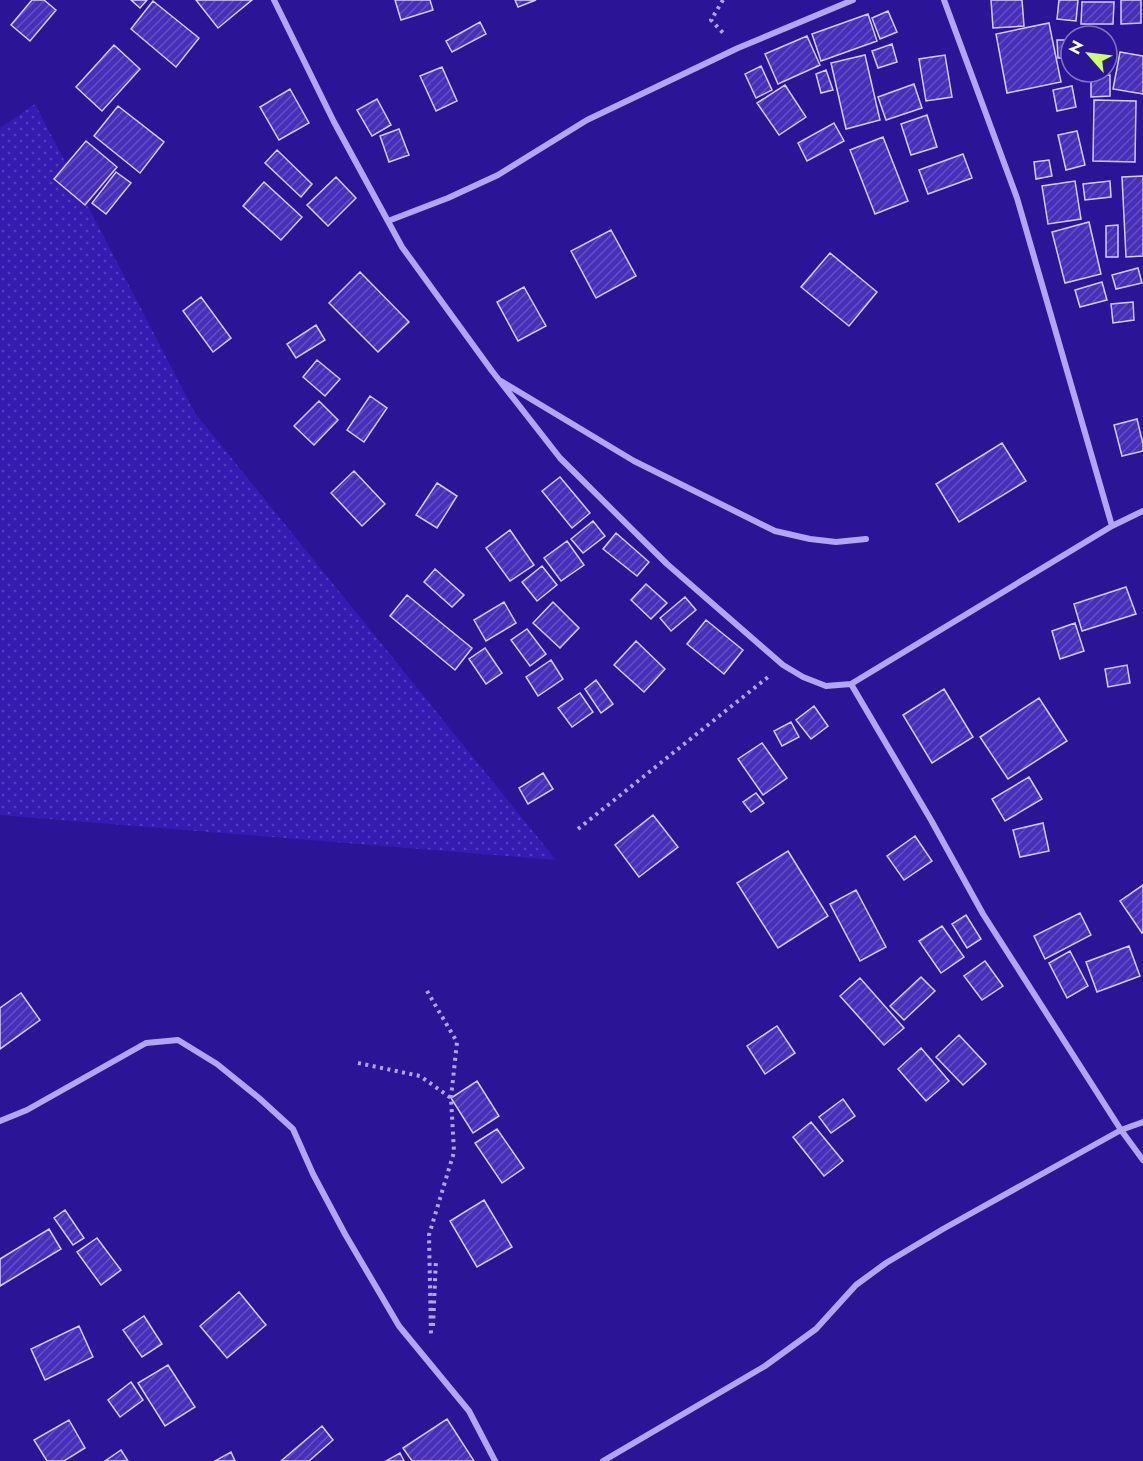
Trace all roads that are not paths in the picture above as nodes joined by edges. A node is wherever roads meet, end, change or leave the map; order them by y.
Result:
1 (274, 0) edge
2 (853, 0) edge
3 (944, 0) edge
4 (388, 220) junction
5 (498, 379) junction
6 (1143, 511) edge
7 (1112, 526) junction
8 (866, 539) dead end
9 (851, 684) junction
10 (0, 1121) edge
11 (1143, 1122) edge
12 (1121, 1130) junction
13 (1143, 1160) edge
14 (495, 1461) edge
15 (603, 1461) edge

1 - 4 street
2 - 4 street
3 - 7 street
4 - 5 street
5 - 8 street
5 - 9 street
6 - 7 street
7 - 9 street
9 - 12 street
10 - 14 street
11 - 12 street
12 - 13 street
12 - 15 street

